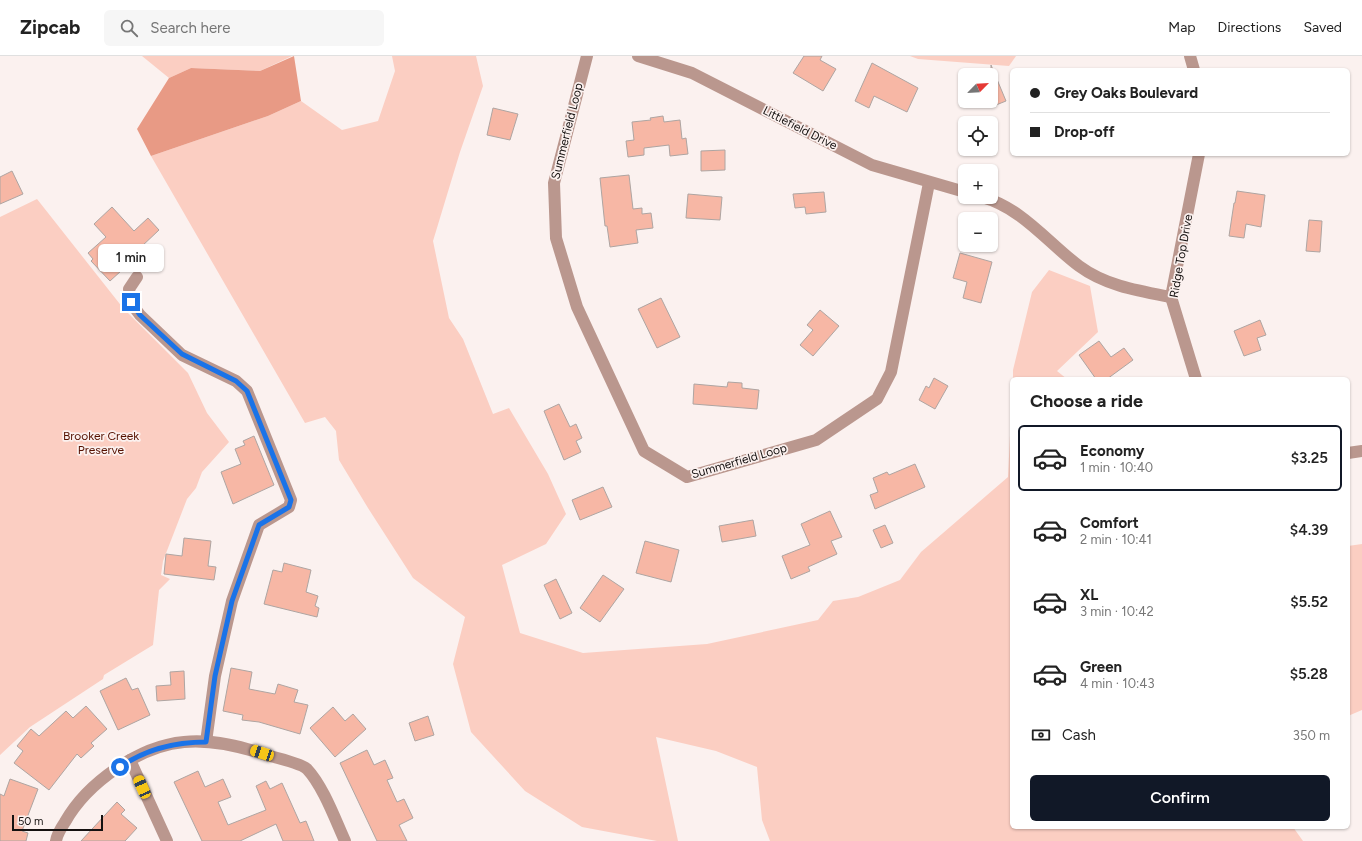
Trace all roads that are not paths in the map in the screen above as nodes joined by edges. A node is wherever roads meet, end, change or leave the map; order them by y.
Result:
1 (587, 56) edge
2 (638, 56) edge
3 (1190, 56) edge
4 (1193, 68) edge
5 (1200, 156) edge
6 (929, 183) junction
7 (958, 190) edge
8 (998, 203) edge
9 (137, 277) dead end
10 (1171, 298) junction
11 (1195, 377) edge
12 (1362, 451) edge
13 (1350, 453) edge
14 (206, 742) junction
15 (130, 760) junction
16 (56, 841) edge
17 (167, 841) edge
18 (345, 841) edge

1 - 6 street, Summerfield Loop
2 - 6 street, Littlefield Drive
3 - 4 street
5 - 10 street, Ridge Top Drive
6 - 7 street, Littlefield Drive
8 - 10 street
9 - 14 street
10 - 11 street, Ridge Top Drive
12 - 13 street
14 - 15 street
14 - 18 street
15 - 16 street
15 - 17 street

